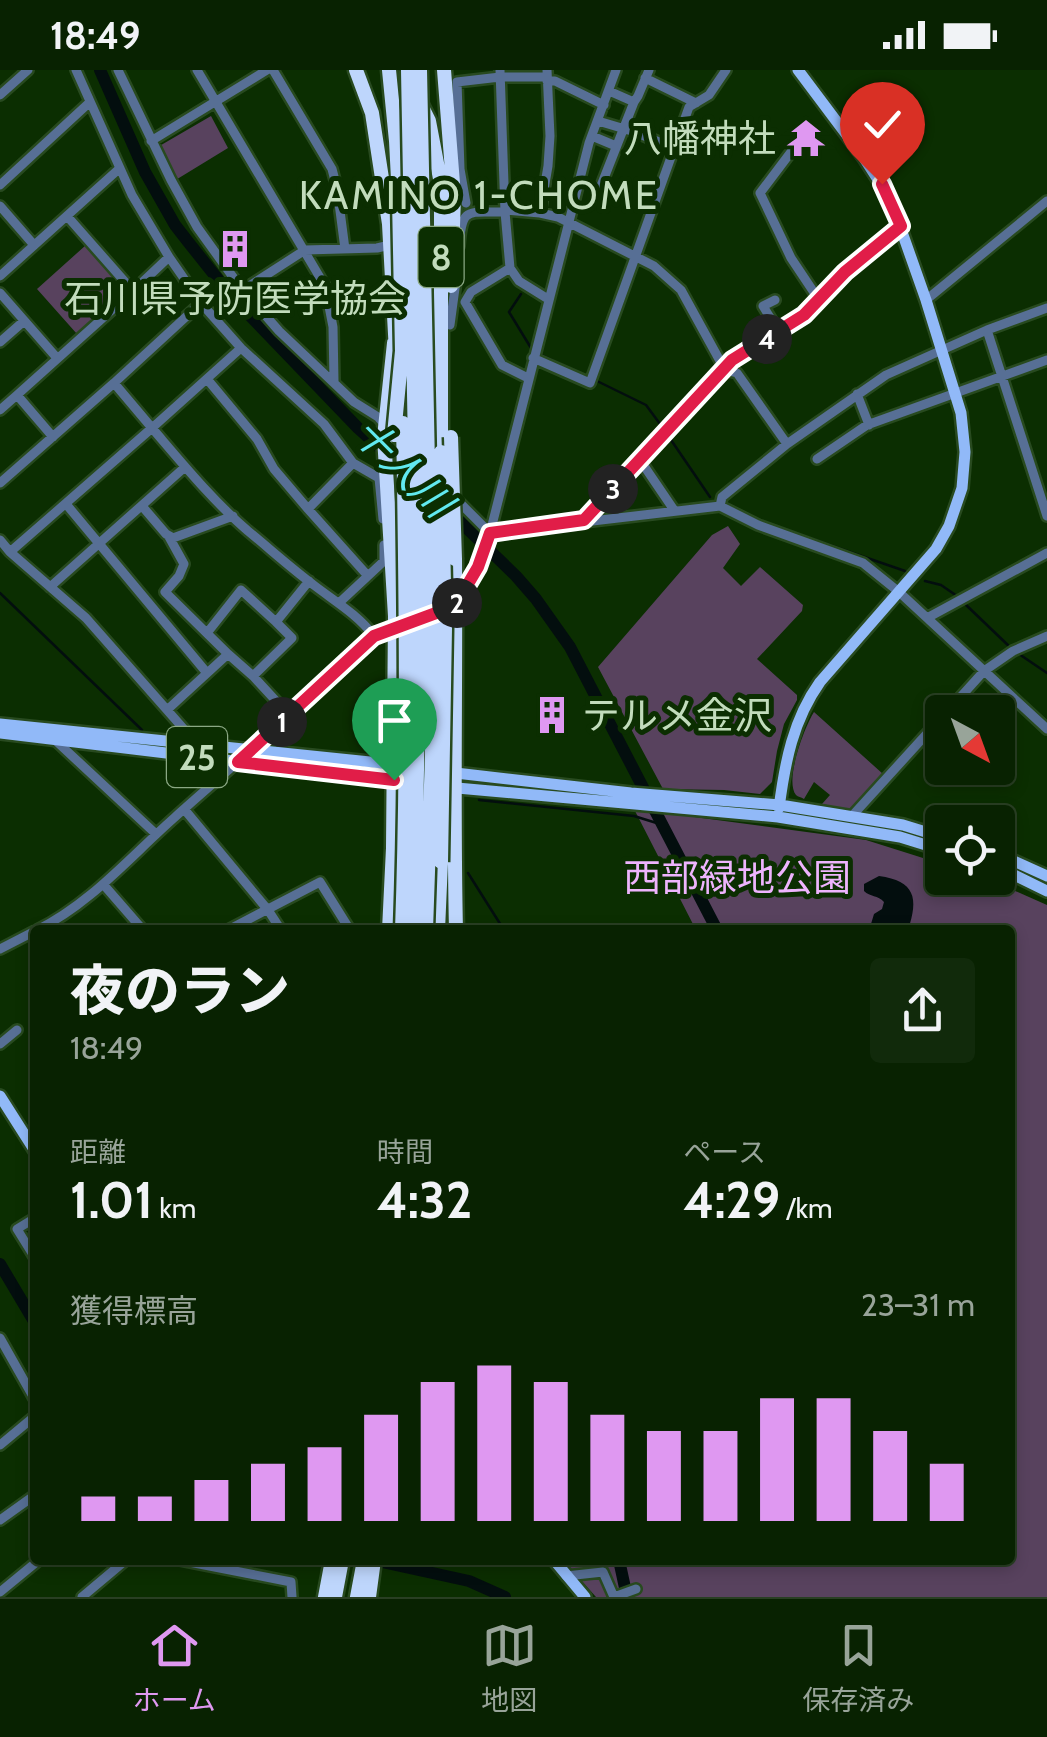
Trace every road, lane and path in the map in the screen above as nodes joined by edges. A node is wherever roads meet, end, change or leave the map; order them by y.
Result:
1 (28, 70) edge
2 (76, 70) edge
3 (118, 70) edge
4 (197, 70) edge
5 (270, 70) edge
6 (356, 70) edge
7 (390, 70) edge
8 (405, 70) edge
9 (420, 70) edge
10 (444, 70) edge
11 (456, 70) edge
12 (726, 70) edge
13 (798, 70) edge
14 (612, 72) edge
15 (500, 74) edge
16 (647, 74) edge
17 (547, 76) edge
18 (457, 82) junction
19 (608, 91) junction
20 (0, 95) edge
21 (216, 101) junction
22 (90, 102) junction
23 (634, 102) junction
24 (696, 102) junction
25 (393, 106) junction
26 (604, 106) junction
27 (598, 121) junction
28 (623, 130) junction
29 (592, 136) junction
30 (151, 141) junction
31 (616, 146) junction
32 (673, 148) junction
33 (794, 148) dead end
34 (583, 166) junction
35 (120, 168) junction
36 (606, 174) junction
37 (441, 184) junction
38 (0, 186) edge
39 (597, 196) dead end
40 (460, 199) junction
41 (1047, 201) edge
42 (0, 206) edge
43 (505, 210) junction
44 (540, 212) junction
45 (67, 216) junction
46 (569, 222) junction
47 (389, 224) junction
48 (901, 226) junction
49 (34, 245) junction
50 (390, 245) junction
51 (345, 249) junction
52 (305, 250) junction
53 (169, 256) junction
54 (634, 256) junction
55 (510, 268) junction
56 (0, 276) edge
57 (450, 276) junction
58 (132, 290) junction
59 (243, 290) junction
60 (0, 293) edge
61 (548, 299) junction
62 (775, 300) dead end
63 (819, 300) junction
64 (926, 300) junction
65 (202, 303) junction
66 (1047, 308) edge
67 (24, 321) junction
68 (450, 325) junction
69 (988, 330) junction
70 (779, 332) junction
71 (0, 342) edge
72 (394, 343) junction
73 (241, 348) junction
74 (941, 351) junction
75 (57, 358) junction
76 (534, 358) junction
77 (1047, 360) edge
78 (725, 370) junction
79 (1002, 376) junction
80 (528, 378) junction
81 (207, 379) junction
82 (334, 381) junction
83 (114, 383) junction
84 (955, 392) junction
85 (857, 394) junction
86 (17, 396) junction
87 (0, 410) edge
88 (869, 424) junction
89 (152, 428) junction
90 (384, 431) junction
91 (53, 437) junction
92 (787, 444) junction
93 (816, 459) dead end
94 (640, 460) junction
95 (353, 463) junction
96 (185, 467) junction
97 (383, 473) junction
98 (0, 483) edge
99 (66, 504) junction
100 (142, 506) junction
101 (720, 506) junction
102 (308, 509) junction
103 (674, 510) junction
104 (233, 516) junction
105 (1047, 516) edge
106 (584, 520) junction
107 (490, 533) junction
108 (168, 535) junction
109 (0, 540) edge
110 (100, 543) junction
111 (10, 552) junction
112 (1047, 553) edge
113 (368, 576) junction
114 (309, 581) junction
115 (50, 587) junction
116 (899, 592) junction
117 (340, 602) junction
118 (455, 606) junction
119 (395, 609) junction
120 (927, 618) junction
121 (276, 622) junction
122 (395, 630) junction
123 (207, 632) junction
124 (374, 636) junction
125 (1047, 636) edge
126 (228, 654) junction
127 (984, 671) junction
128 (208, 673) junction
129 (253, 676) junction
130 (962, 695) edge
131 (168, 710) junction
132 (290, 714) junction
133 (0, 724) edge
134 (1047, 729) edge
135 (0, 734) edge
136 (925, 736) edge
137 (55, 740) junction
138 (197, 744) junction
139 (251, 751) junction
140 (238, 762) junction
141 (394, 764) junction
142 (394, 780) junction
143 (455, 780) junction
144 (184, 809) junction
145 (779, 811) junction
146 (852, 816) junction
147 (925, 832) edge
148 (156, 834) junction
149 (454, 844) junction
150 (925, 845) edge
151 (1015, 862) edge
152 (1015, 876) edge
153 (1047, 876) edge
154 (102, 884) junction
155 (1047, 890) edge
156 (268, 910) junction
157 (46, 925) edge
158 (139, 925) edge
159 (238, 925) edge
160 (278, 925) edge
161 (347, 925) edge
162 (390, 925) edge
163 (402, 925) edge
164 (414, 925) edge
165 (426, 925) edge
166 (438, 925) edge
167 (447, 925) edge
168 (456, 925) edge
169 (30, 933) edge
170 (0, 949) edge
171 (16, 1030) dead end
172 (0, 1044) edge
173 (0, 1096) edge
174 (30, 1143) edge
175 (30, 1221) edge
176 (30, 1250) edge
177 (0, 1338) edge
178 (30, 1391) edge
179 (30, 1420) edge
180 (0, 1428) edge
181 (3, 1442) edge
182 (30, 1499) edge
183 (0, 1520) edge
184 (33, 1565) edge
185 (120, 1565) edge
186 (204, 1565) edge
187 (331, 1565) edge
188 (341, 1565) edge
189 (351, 1565) edge
190 (363, 1565) edge
191 (373, 1565) edge
192 (382, 1565) edge
193 (552, 1565) edge
194 (558, 1565) edge
195 (566, 1576) junction
196 (636, 1589) dead end
197 (0, 1592) edge
198 (614, 1596) edge
199 (82, 1597) edge
200 (292, 1597) edge
201 (326, 1597) edge
202 (336, 1597) edge
203 (345, 1597) edge
204 (358, 1597) edge
205 (368, 1597) edge
206 (377, 1597) edge
207 (585, 1597) edge

1 - 20 street
2 - 22 street
3 - 30 street
4 - 21 street
5 - 21 street
5 - 51 street
6 - 47 highway, 8
7 - 25 highway
8 - 37 highway, 8
8 - 164 highway, bridge
9 - 165 highway, bridge
10 - 40 highway
11 - 18 street
12 - 24 street
13 - 48 main road
14 - 19 street
15 - 17 street
15 - 18 street
15 - 43 street
16 - 23 street
16 - 24 street
17 - 26 street
17 - 44 street
18 - 40 street
19 - 23 street
19 - 26 street
21 - 30 street
21 - 52 street
22 - 35 street
22 - 38 street
23 - 28 street
24 - 32 street
25 - 47 highway
25 - 119 highway, bridge
26 - 27 street
27 - 28 street
27 - 29 street
28 - 31 street
28 - 32 street
29 - 31 street
29 - 34 street
30 - 59 street
31 - 36 street
32 - 54 street
33 - 63 street
34 - 36 street
34 - 46 street
35 - 45 street
35 - 53 street
36 - 39 street
37 - 57 highway
37 - 166 highway, 8, bridge
40 - 43 street
40 - 57 highway
41 - 64 street
42 - 49 street
43 - 44 street
43 - 55 street
43 - 68 street
44 - 46 street
45 - 49 street
45 - 58 street
46 - 54 street
46 - 61 street
47 - 50 highway, 8
48 - 63 street
48 - 64 main road
49 - 56 street
50 - 51 street
50 - 72 highway, 8
51 - 52 street
52 - 59 street
52 - 82 street
53 - 58 street
53 - 65 street
54 - 76 street
54 - 78 street
55 - 61 street
55 - 80 street
57 - 68 highway
58 - 75 street
59 - 82 street
60 - 67 street
61 - 76 street
62 - 70 street
63 - 70 street
64 - 74 main road
65 - 73 street
65 - 83 street
66 - 69 street
67 - 71 street
67 - 75 street
68 - 118 highway, bridge
69 - 74 street
69 - 79 street
70 - 78 street
72 - 90 highway, 8
72 - 163 highway, 8, bridge
73 - 81 street
73 - 95 street
74 - 84 main road
74 - 85 street
75 - 86 street
76 - 80 street
77 - 79 street
78 - 92 street
78 - 94 street
79 - 84 street
79 - 105 street
80 - 107 street
81 - 89 street
81 - 102 street
82 - 90 street
83 - 89 street
83 - 91 street
84 - 88 street
84 - 116 main road
85 - 88 street
85 - 92 street
86 - 87 street
86 - 91 street
88 - 93 street
89 - 96 street
89 - 99 street
90 - 97 highway, 8
90 - 107 street
91 - 98 street
92 - 101 street
94 - 103 street
94 - 106 street
95 - 97 street
95 - 102 street
96 - 100 street
96 - 104 street
97 - 113 street
97 - 119 highway, 8
99 - 110 street
99 - 111 street
100 - 108 street
100 - 110 street
101 - 103 street
101 - 116 street
102 - 113 street
103 - 106 street
104 - 108 street
104 - 114 street
106 - 107 street
107 - 118 street
108 - 123 street
109 - 111 street
110 - 115 street
110 - 128 street
111 - 115 street
112 - 120 street
113 - 117 street
114 - 117 street
114 - 121 street
115 - 131 street
116 - 120 street
116 - 145 main road
117 - 124 street
118 - 122 street
118 - 143 highway
119 - 122 highway, 8
120 - 127 street
121 - 123 street
121 - 129 street
122 - 124 street
122 - 141 highway, 8
123 - 126 street
124 - 132 street
125 - 127 street
126 - 128 street
126 - 129 street
127 - 130 street
127 - 134 street
128 - 131 street
129 - 132 street
131 - 138 street
132 - 139 street
133 - 138 main road, 25
135 - 137 main road, 25
136 - 146 street
137 - 140 main road, 25
137 - 148 street
138 - 139 main road, 25
139 - 140 street
139 - 141 main road, 25
140 - 142 main road, 25
140 - 144 street
141 - 142 highway, 8
141 - 143 main road, 25
142 - 143 main road, 25
142 - 162 highway, 8
143 - 145 main road, 25
143 - 149 highway
144 - 148 street
144 - 156 street
145 - 146 main road, 25
145 - 150 main road, 25
146 - 147 main road, 25
148 - 154 street
149 - 167 highway
149 - 168 highway
151 - 153 main road
152 - 155 main road
154 - 157 street
154 - 158 street
156 - 159 street
156 - 160 street
156 - 161 street
169 - 170 street
171 - 172 street
173 - 174 main road
175 - 176 street
177 - 178 street
179 - 181 street
180 - 181 street
182 - 183 street
184 - 197 street
185 - 199 street
186 - 200 street
187 - 201 highway
188 - 202 highway
189 - 203 highway
190 - 204 highway
191 - 205 highway
192 - 206 highway
193 - 195 main road
194 - 195 main road
195 - 198 street
195 - 207 main road
196 - 198 street

